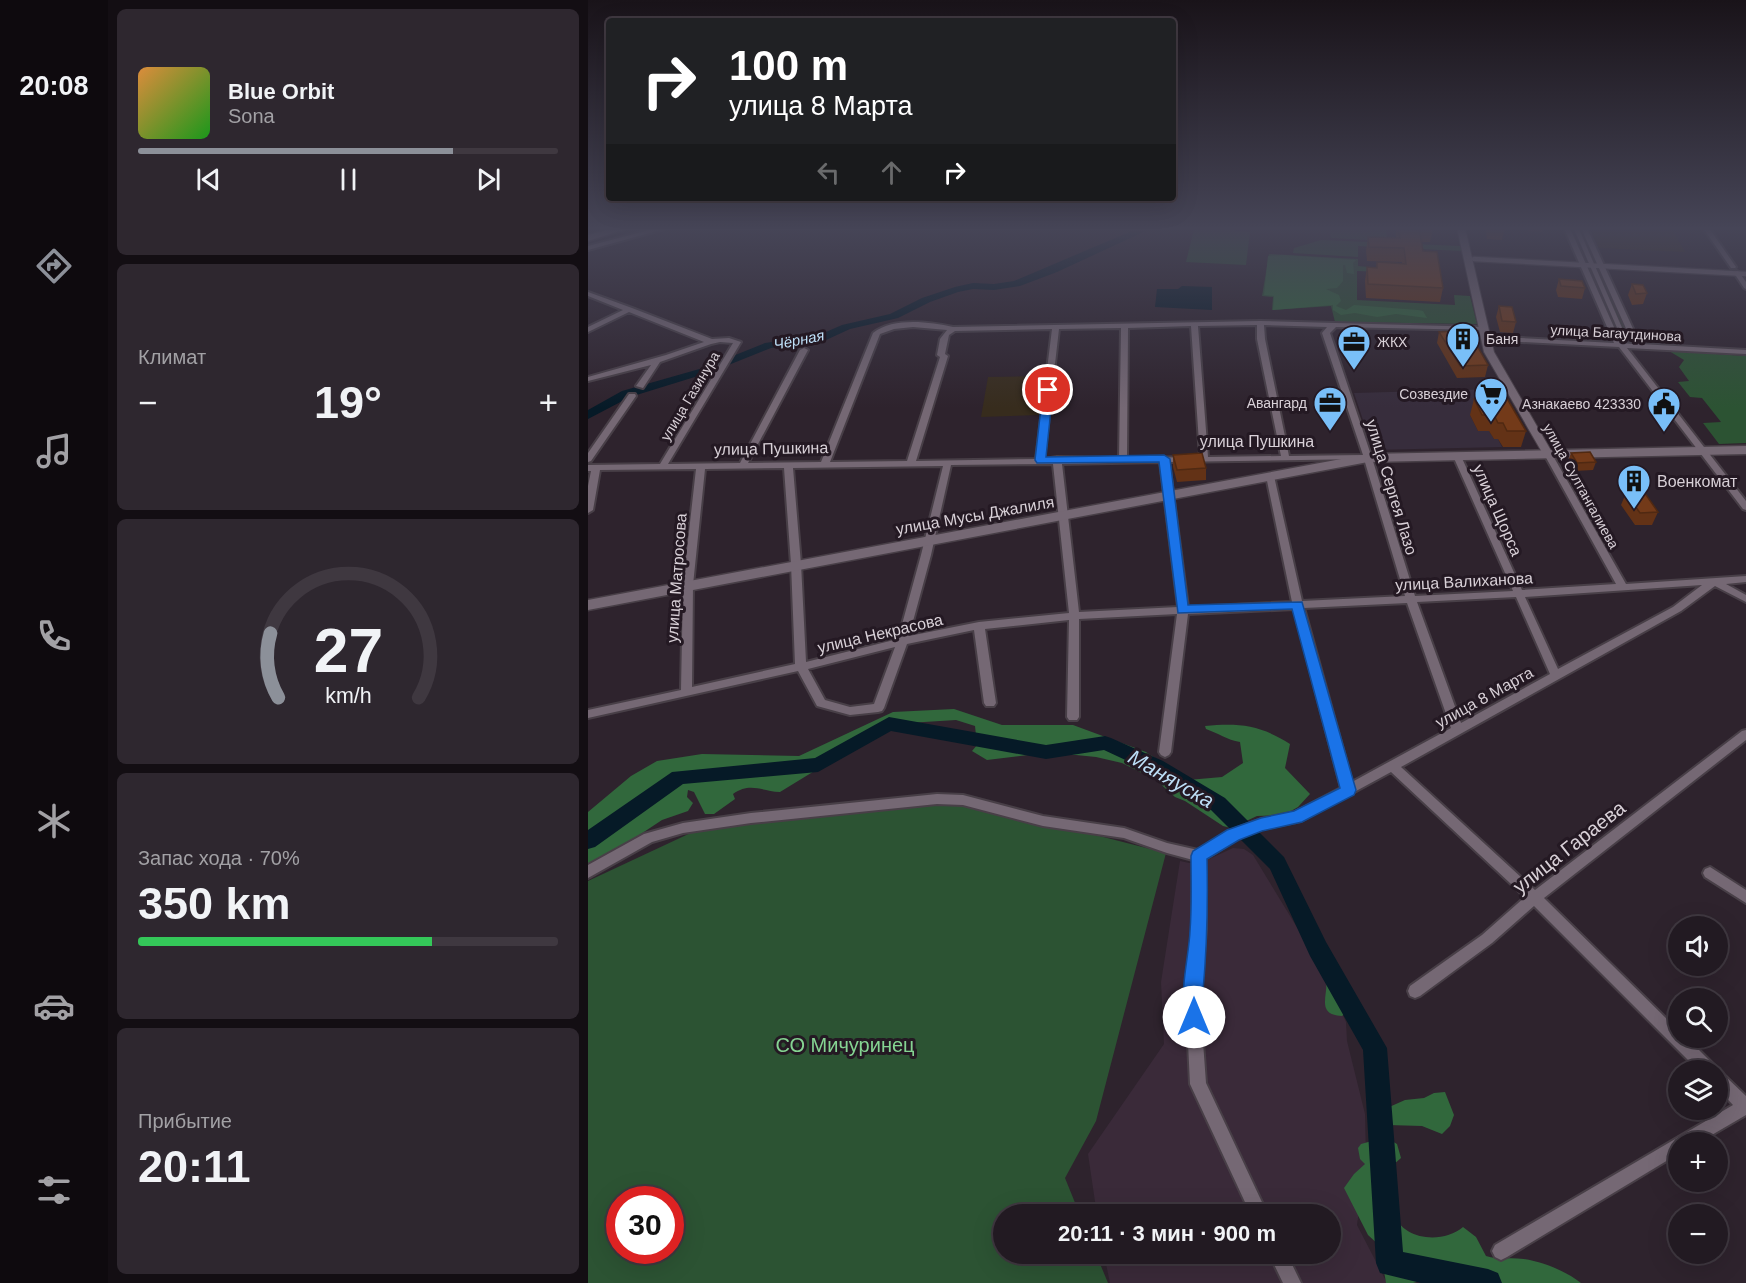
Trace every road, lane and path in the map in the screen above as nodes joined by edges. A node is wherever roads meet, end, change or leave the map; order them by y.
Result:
1 (1474, 288) edge
2 (1594, 288) edge
3 (1604, 288) edge
4 (1608, 288) edge
5 (588, 294) edge
6 (630, 309) junction
7 (588, 323) edge
8 (602, 323) junction
9 (1260, 323) junction
10 (1194, 324) junction
11 (1336, 324) junction
12 (1125, 325) junction
13 (1056, 327) junction
14 (955, 329) junction
15 (588, 330) edge
16 (1483, 333) junction
17 (713, 342) junction
18 (1621, 342) junction
19 (1637, 345) junction
20 (804, 350) dead end
21 (1746, 352) edge
22 (657, 360) junction
23 (588, 380) edge
24 (640, 386) dead end
25 (632, 396) dead end
26 (1746, 450) edge
27 (1703, 451) junction
28 (1548, 454) junction
29 (1457, 456) junction
30 (1286, 457) junction
31 (1204, 458) junction
32 (1368, 458) junction
33 (588, 459) edge
34 (1123, 459) junction
35 (1164, 459) junction
36 (1040, 460) junction
37 (1057, 460) junction
38 (911, 462) junction
39 (948, 462) junction
40 (788, 464) junction
41 (825, 464) junction
42 (743, 465) junction
43 (663, 466) junction
44 (701, 466) junction
45 (592, 468) edge
46 (1270, 476) junction
47 (1169, 496) junction
48 (1746, 507) edge
49 (588, 510) edge
50 (1063, 516) junction
51 (930, 540) junction
52 (796, 564) junction
53 (1746, 579) edge
54 (1714, 581) junction
55 (688, 585) junction
56 (1623, 588) junction
57 (1519, 594) junction
58 (1411, 599) junction
59 (1746, 599) edge
60 (588, 605) edge
61 (1298, 605) junction
62 (1182, 610) junction
63 (1074, 616) junction
64 (980, 627) junction
65 (904, 641) junction
66 (801, 667) junction
67 (1556, 676) junction
68 (686, 693) junction
69 (990, 703) dead end
70 (588, 714) edge
71 (1073, 717) dead end
72 (1458, 730) junction
73 (1746, 734) edge
74 (1165, 752) dead end
75 (1394, 767) junction
76 (1348, 790) junction
77 (1199, 856) junction
78 (588, 872) edge
79 (1710, 873) dead end
80 (1746, 897) edge
81 (1535, 898) junction
82 (1415, 991) dead end
83 (1699, 1060) edge
84 (1728, 1089) edge
85 (1746, 1107) edge
86 (1702, 1132) edge
87 (1668, 1151) edge
88 (1255, 1204) edge
89 (1501, 1251) dead end
90 (1283, 1264) edge
91 (1292, 1283) edge

1 - 16 street, улица Султангалиева
2 - 18 street
3 - 18 street
4 - 19 street
5 - 6 street
6 - 8 street
6 - 17 street
7 - 8 street
8 - 15 street
9 - 10 street, улица Багаутдинова
9 - 11 street, улица Багаутдинова
9 - 30 street
10 - 12 street, улица Багаутдинова
10 - 31 street
11 - 16 street, улица Багаутдинова
11 - 32 street, улица Сергея Лазо
12 - 13 street, улица Багаутдинова
12 - 34 street
13 - 14 street, улица Багаутдинова
13 - 36 street
14 - 38 street
14 - 41 street, улица Багаутдинова
16 - 18 street, улица Багаутдинова
16 - 28 street, улица Султангалиева
17 - 22 street
17 - 43 street, улица Газинура
18 - 19 street, улица Багаутдинова
18 - 27 street
19 - 21 street, улица Багаутдинова
20 - 42 street
22 - 23 street
22 - 24 street
25 - 33 street
26 - 27 main road, улица Пушкина
27 - 28 main road, улица Пушкина
27 - 48 street
28 - 29 main road, улица Пушкина
28 - 56 street, улица Султангалиева
29 - 32 main road, улица Пушкина
29 - 57 street, улица Щорса
30 - 31 street, улица Пушкина
30 - 32 street, улица Пушкина
31 - 35 street, улица Пушкина
32 - 46 main road, улица Мусы Джалиля
32 - 58 street, улица Сергея Лазо
34 - 35 street, улица Пушкина
34 - 37 street, улица Пушкина
35 - 47 street
36 - 37 street, улица Пушкина
36 - 39 street, улица Пушкина
37 - 50 street
38 - 39 street, улица Пушкина
38 - 41 street, улица Пушкина
39 - 51 street
40 - 41 street, улица Пушкина
40 - 42 street, улица Пушкина
40 - 52 street
42 - 44 street, улица Пушкина
43 - 44 street, улица Пушкина
43 - 45 street, улица Пушкина
44 - 55 street, улица Матросова
45 - 49 street
46 - 47 main road, улица Мусы Джалиля
46 - 61 street
47 - 50 main road, улица Мусы Джалиля
47 - 62 street
50 - 51 main road, улица Мусы Джалиля
50 - 63 street
51 - 52 main road, улица Мусы Джалиля
51 - 65 street
52 - 55 main road, улица Мусы Джалиля
52 - 66 street
53 - 54 street, улица Валиханова
54 - 56 street, улица Валиханова
54 - 59 street
54 - 67 street, улица 8 Марта
55 - 60 main road, улица Мусы Джалиля
55 - 68 street, улица Матросова
56 - 57 street, улица Валиханова
57 - 58 street, улица Валиханова
57 - 67 street, улица Щорса
58 - 61 street, улица Валиханова
58 - 72 street, улица Сергея Лазо
61 - 62 street, улица Валиханова
61 - 76 street
62 - 63 street, улица Некрасова
62 - 74 street
63 - 64 street, улица Некрасова
63 - 71 street
64 - 65 street, улица Некрасова
64 - 69 street
65 - 66 street, улица Некрасова
65 - 66 street
66 - 68 street, улица Некрасова
67 - 72 street, улица 8 Марта
68 - 70 street, улица Некрасова
72 - 75 street, улица 8 Марта
73 - 81 street, улица Гараева
75 - 76 street, улица 8 Марта
75 - 81 street
76 - 77 street, улица 8 Марта
77 - 78 street
77 - 88 street
79 - 80 street
81 - 82 street, улица Гараева
81 - 83 street
84 - 85 street
85 - 86 street
87 - 89 street
90 - 91 street

